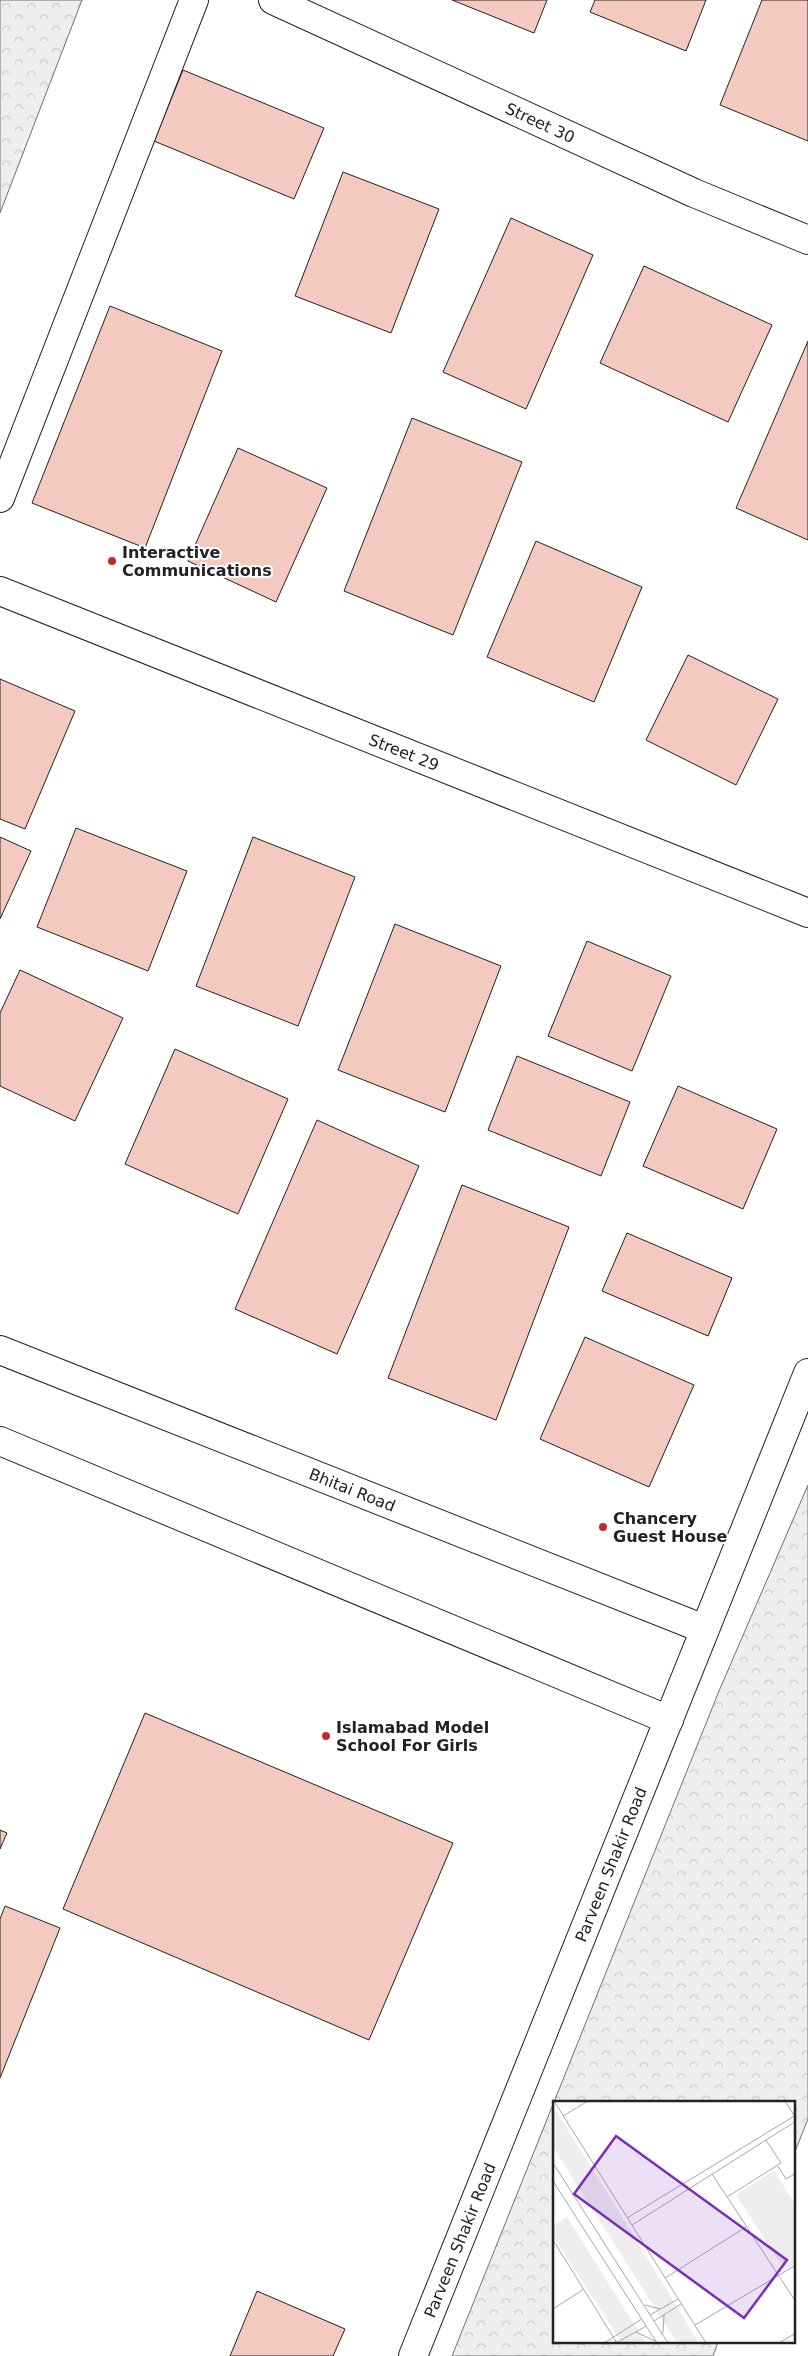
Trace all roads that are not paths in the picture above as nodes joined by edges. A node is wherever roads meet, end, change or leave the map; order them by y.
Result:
1 (194, 0) edge
2 (273, 0) edge
3 (808, 240) edge
4 (0, 498) edge
5 (0, 591) edge
6 (808, 913) edge
7 (0, 1350) edge
8 (808, 1373) edge
9 (0, 1441) edge
10 (704, 1629) junction
11 (669, 1720) junction
12 (413, 2356) edge

1 - 4 street
2 - 3 street, Street 30
5 - 6 street, Street 29
7 - 10 street, Bhitai Road
8 - 10 street, Parveen Shakir Road
9 - 11 street
10 - 11 street, Parveen Shakir Road
11 - 12 street, Parveen Shakir Road

